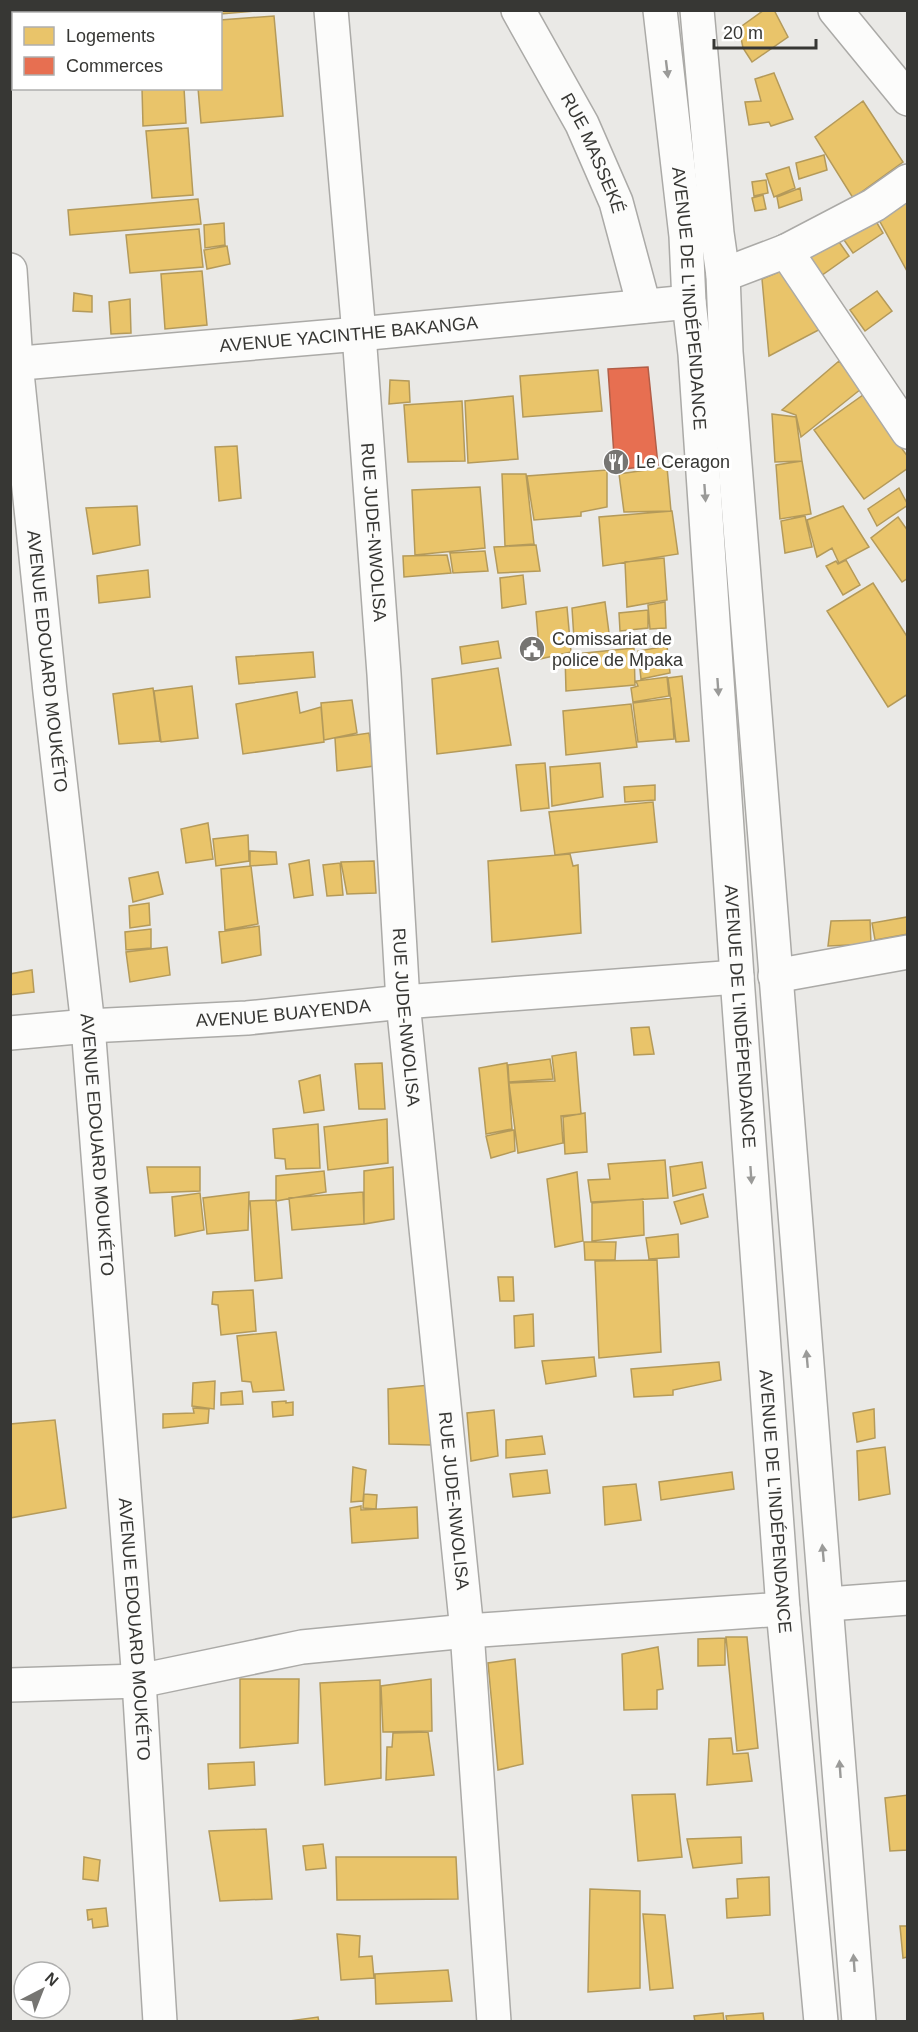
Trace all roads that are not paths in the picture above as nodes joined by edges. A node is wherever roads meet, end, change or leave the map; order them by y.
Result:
1 (331, 10) edge
2 (518, 10) edge
3 (660, 10) edge
4 (697, 10) edge
5 (835, 10) edge
6 (908, 99) edge
7 (908, 181) edge
8 (786, 251) junction
9 (10, 270) edge
10 (723, 275) junction
11 (689, 302) junction
12 (644, 306) junction
13 (359, 334) junction
14 (13, 363) edge
15 (908, 432) edge
16 (908, 952) edge
17 (775, 976) junction
18 (737, 977) junction
19 (403, 1002) junction
20 (88, 1026) junction
21 (10, 1033) edge
22 (908, 1598) edge
23 (828, 1604) junction
24 (783, 1609) junction
25 (467, 1631) junction
26 (139, 1681) junction
27 (10, 1685) edge
28 (160, 2022) edge
29 (494, 2022) edge
30 (821, 2022) edge
31 (859, 2022) edge

1 - 13 street, RUE JUDE-NWOLISA
2 - 12 street, RUE MASSEKÉ
3 -> 11 street, AVENUE DE L'INDÉPENDANCE
4 - 10 street, AVENUE DE L'INDÉPENDANCE
5 - 6 street
7 - 8 street
8 - 10 street
8 - 15 street
9 - 14 street, AVENUE EDOUARD MOUKÉTO
10 - 17 street, AVENUE DE L'INDÉPENDANCE
11 - 12 street, AVENUE YACINTHE BAKANGA
11 -> 18 street, AVENUE DE L'INDÉPENDANCE
12 - 13 street, AVENUE YACINTHE BAKANGA
13 - 14 street, AVENUE YACINTHE BAKANGA
13 - 19 street, RUE JUDE-NWOLISA
14 - 20 street, AVENUE EDOUARD MOUKÉTO
16 - 17 street
23 -> 17 street, AVENUE DE L'INDÉPENDANCE
18 - 19 street, AVENUE BUAYENDA
18 -> 24 street, AVENUE DE L'INDÉPENDANCE
19 - 20 street, AVENUE BUAYENDA
19 - 25 street, RUE JUDE-NWOLISA
20 - 21 street, AVENUE BUAYENDA
20 - 26 street, AVENUE EDOUARD MOUKÉTO
22 - 23 street
31 -> 23 street, AVENUE DE L'INDÉPENDANCE
24 - 25 street
24 - 30 street, AVENUE DE L'INDÉPENDANCE
25 - 26 street
25 - 29 street, RUE JUDE-NWOLISA
26 - 27 street
26 - 28 street, AVENUE EDOUARD MOUKÉTO

